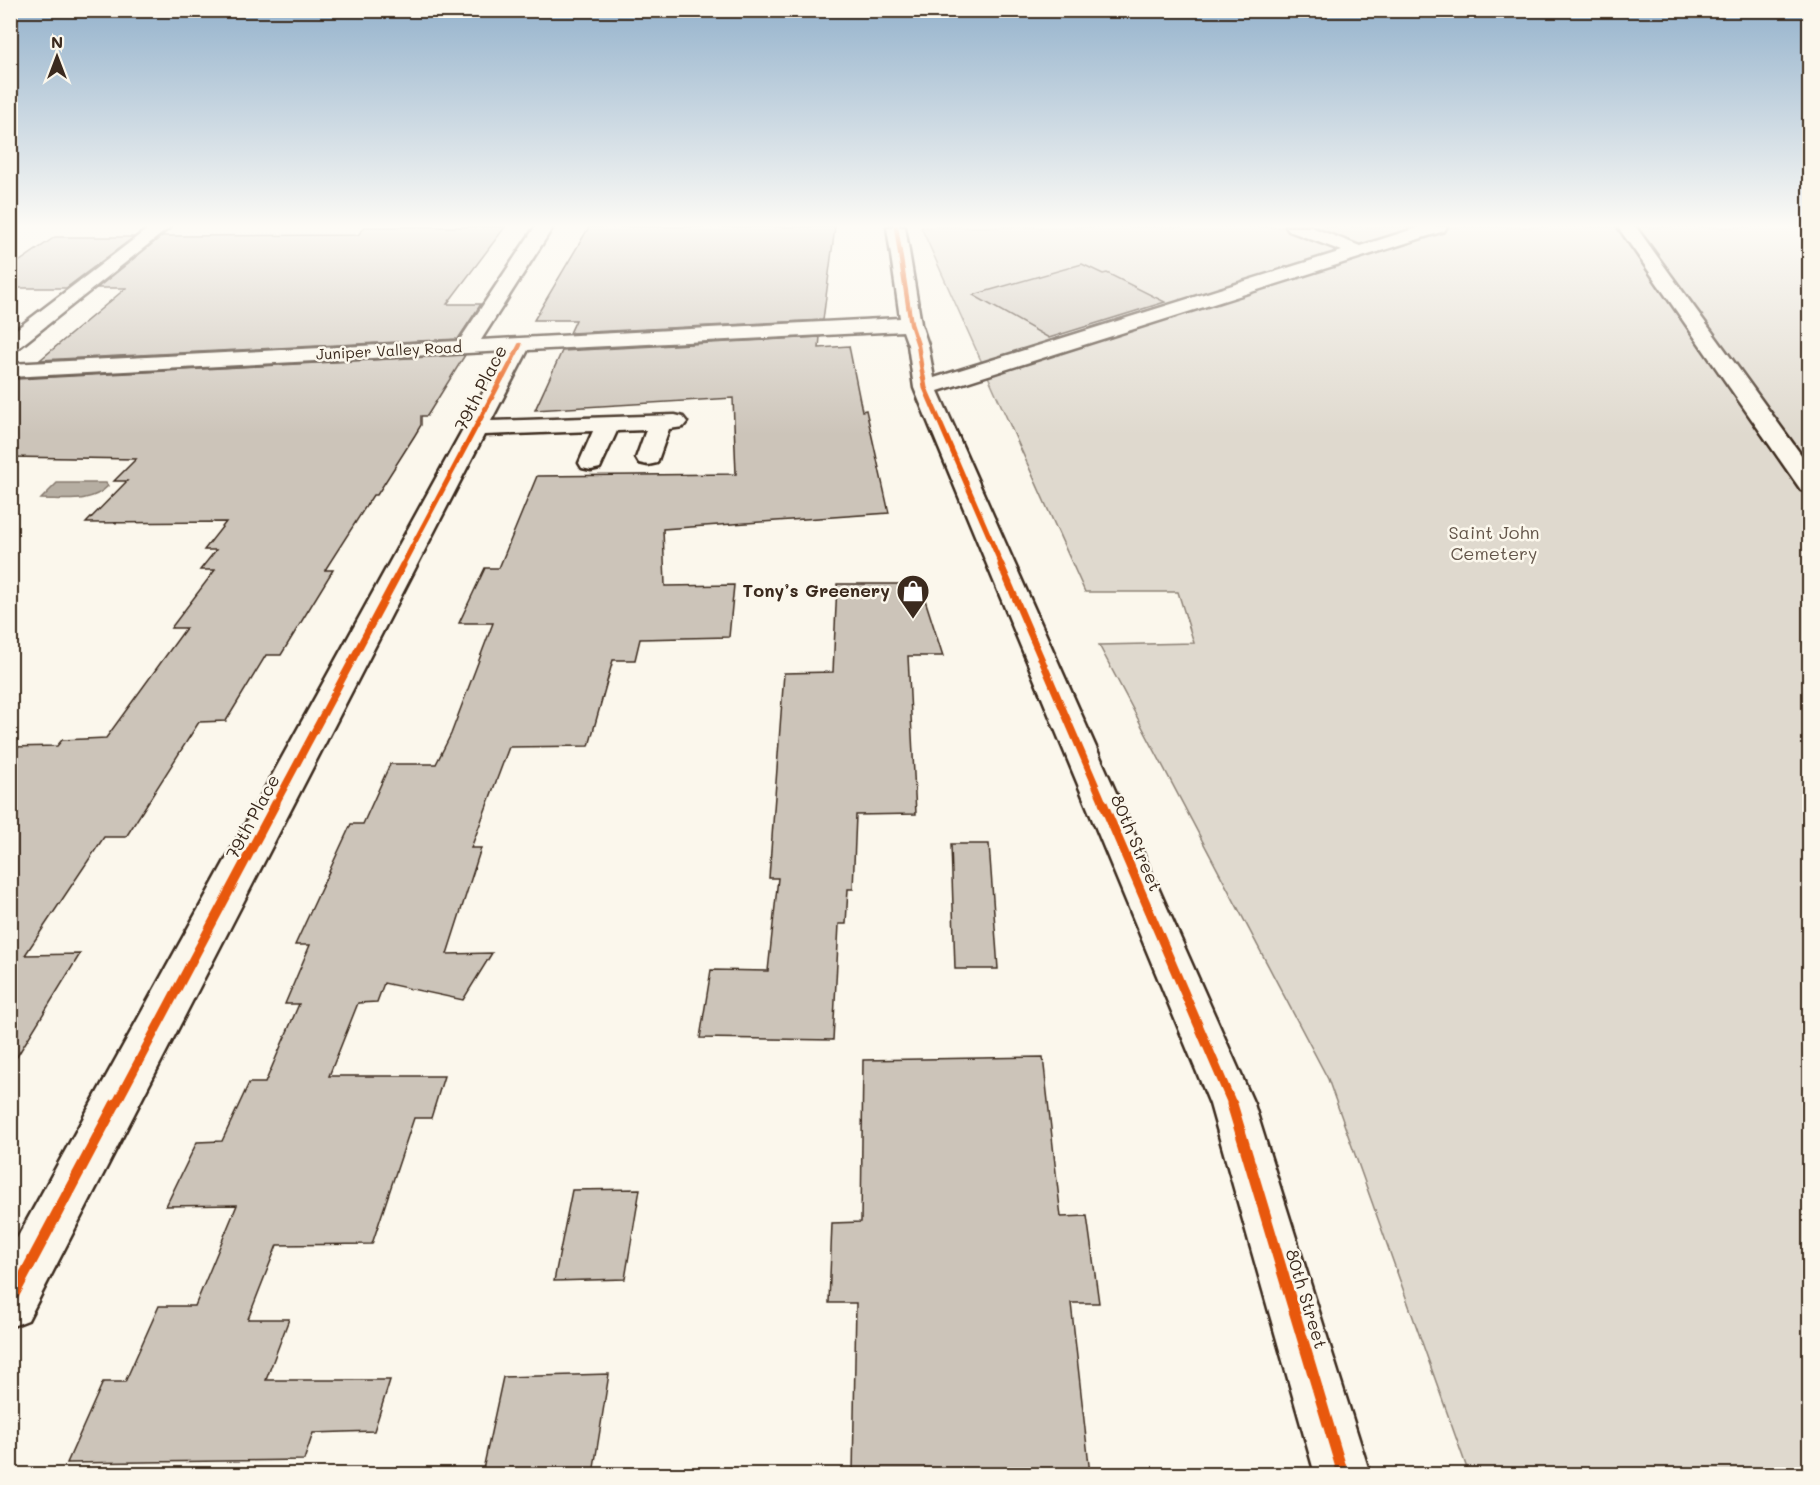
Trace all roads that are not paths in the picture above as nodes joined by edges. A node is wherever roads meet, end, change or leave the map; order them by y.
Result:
1 (72, 296) edge
2 (499, 296) edge
3 (907, 296) edge
4 (1220, 296) edge
5 (1676, 296) edge
6 (911, 324) junction
7 (10, 345) edge
8 (520, 345) junction
9 (466, 347) junction
10 (10, 371) edge
11 (925, 388) junction
12 (609, 423) junction
13 (478, 428) junction
14 (648, 458) dead end
15 (591, 463) dead end
16 (1809, 485) edge
17 (10, 1302) edge
18 (1343, 1474) edge

1 - 7 street
2 - 9 street, 79th Place
3 - 6 street, 80th Street
4 - 11 street
5 - 16 street
6 - 8 street, Juniper Valley Road
6 - 11 street, 80th Street
8 - 9 street, Juniper Valley Road
8 - 13 street, 79th Place
9 - 10 street, Juniper Valley Road
11 - 18 street, 80th Street
12 - 13 street
12 - 14 street
12 - 15 street
13 - 17 street, 79th Place

